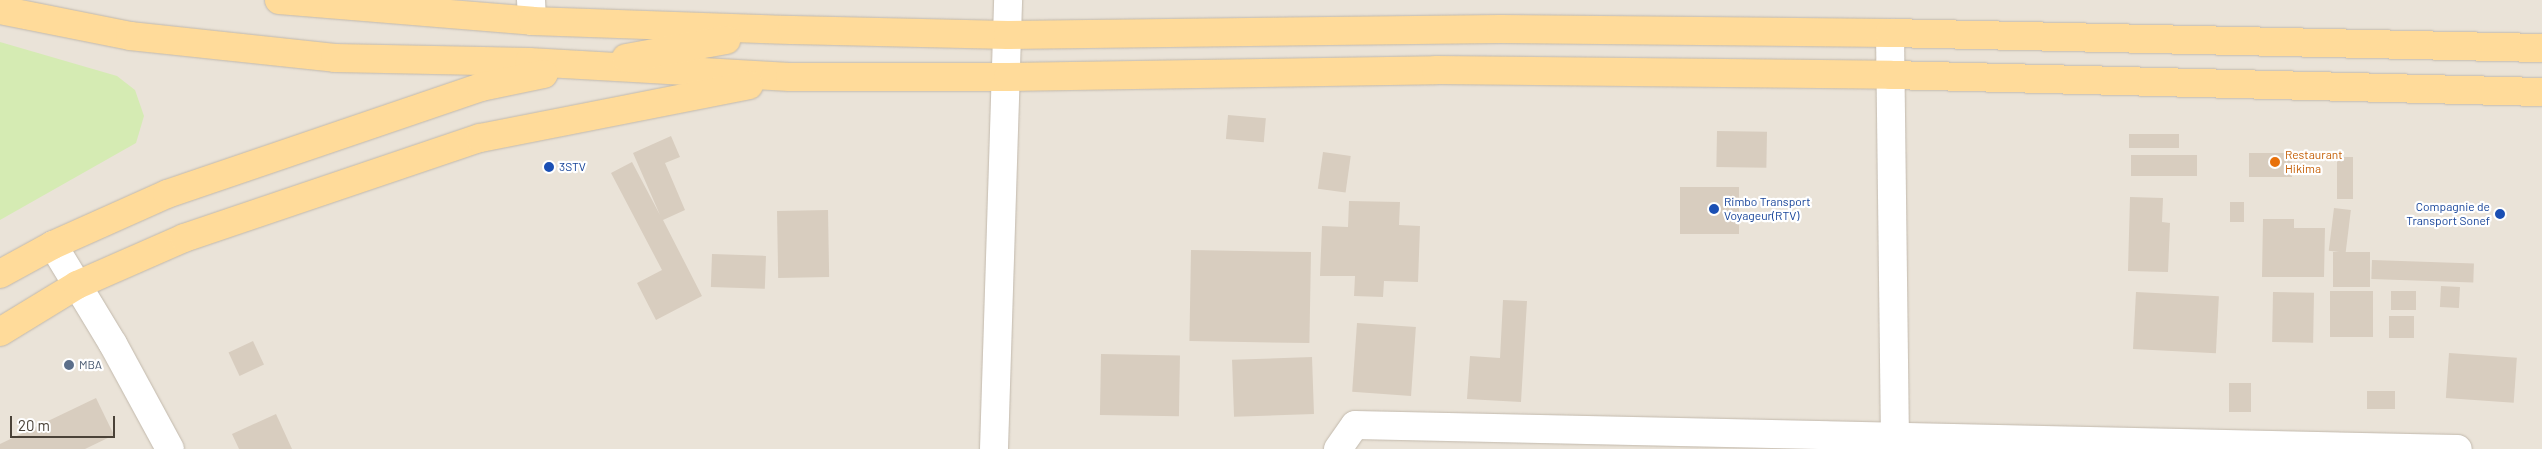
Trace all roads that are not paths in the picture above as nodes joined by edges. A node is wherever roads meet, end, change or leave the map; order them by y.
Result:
1 (279, 0) edge
2 (1008, 0) edge
3 (336, 3) edge
4 (0, 10) edge
5 (531, 10) edge
6 (1501, 28) junction
7 (792, 30) junction
8 (1890, 33) junction
9 (1008, 35) junction
10 (2542, 48) edge
11 (584, 66) junction
12 (1498, 71) junction
13 (1891, 75) junction
14 (790, 77) junction
15 (1008, 77) junction
16 (2542, 92) edge
17 (53, 245) junction
18 (0, 274) edge
19 (77, 285) junction
20 (0, 332) edge
21 (1896, 442) edge
22 (170, 449) edge
23 (994, 449) edge
24 (1338, 449) edge
25 (2458, 449) edge

1 - 3 main road
2 - 9 street
3 - 5 main road
4 - 11 main road
5 - 7 main road
6 - 8 main road
6 - 9 main road
6 - 12 main road
7 - 9 main road
7 - 11 main road
8 - 10 main road
8 - 13 street
9 - 15 street
11 - 14 main road
11 - 17 main road
12 - 13 main road
12 - 15 main road
13 - 16 main road
13 - 21 street
14 - 15 main road
14 - 19 main road
15 - 23 street
17 - 18 main road
17 - 19 street
19 - 20 main road
19 - 22 street
21 - 24 street
21 - 25 street

